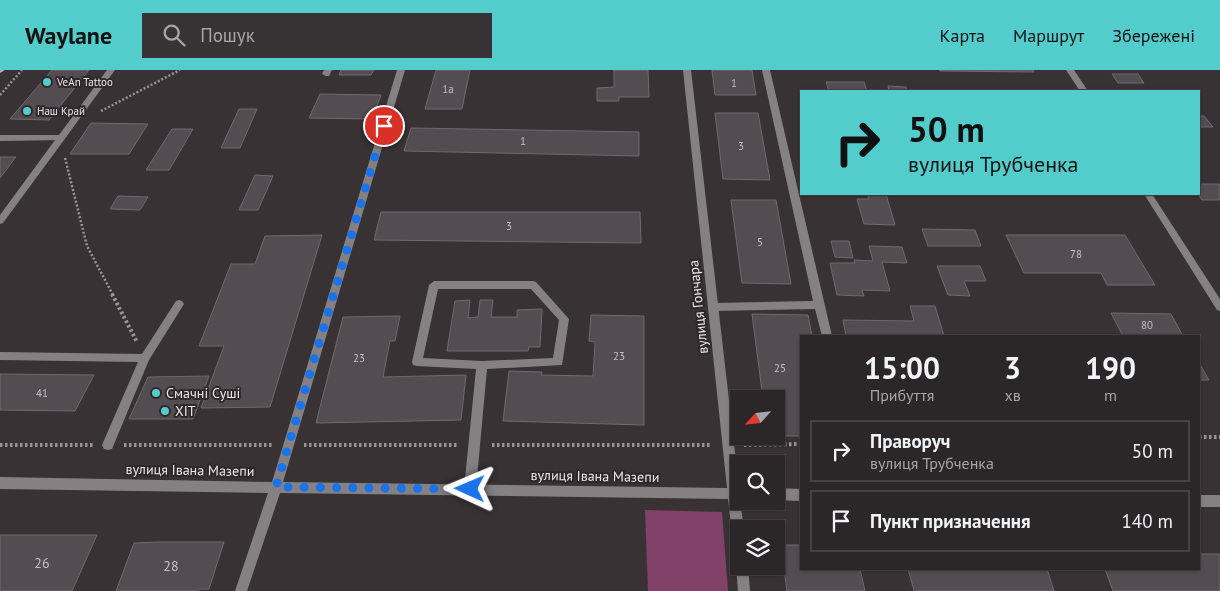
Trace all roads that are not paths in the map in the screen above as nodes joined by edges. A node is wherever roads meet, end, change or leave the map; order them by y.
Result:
1 (111, 70) edge
2 (401, 70) edge
3 (687, 70) edge
4 (766, 70) edge
5 (1070, 70) edge
6 (1083, 90) edge
7 (0, 138) edge
8 (60, 138) junction
9 (1149, 195) edge
10 (0, 221) edge
11 (179, 304) dead end
12 (819, 305) junction
13 (714, 307) junction
14 (1220, 307) edge
15 (827, 335) edge
16 (0, 356) edge
17 (146, 358) junction
18 (482, 365) junction
19 (108, 445) road end
20 (730, 457) edge
21 (0, 482) edge
22 (276, 487) junction
23 (470, 489) junction
24 (730, 494) edge
25 (785, 494) edge
26 (800, 494) edge
27 (1200, 500) edge
28 (1220, 501) edge
29 (743, 575) edge
30 (241, 591) edge
31 (744, 591) edge

1 - 8 street
2 - 22 street
3 - 13 street, вулиця Гончара
4 - 12 street
5 - 6 street
7 - 8 street
8 - 10 street
9 - 14 street
11 - 17 street
12 - 13 street
12 - 15 street
13 - 20 street, вулиця Гончара
16 - 17 street
17 - 19 street
18 - 18 street
18 - 23 street
21 - 22 street, вулиця Івана Мазепи
22 - 23 street, вулиця Івана Мазепи
22 - 30 street
23 - 24 street, вулиця Івана Мазепи
25 - 26 street
27 - 28 street
29 - 31 street

